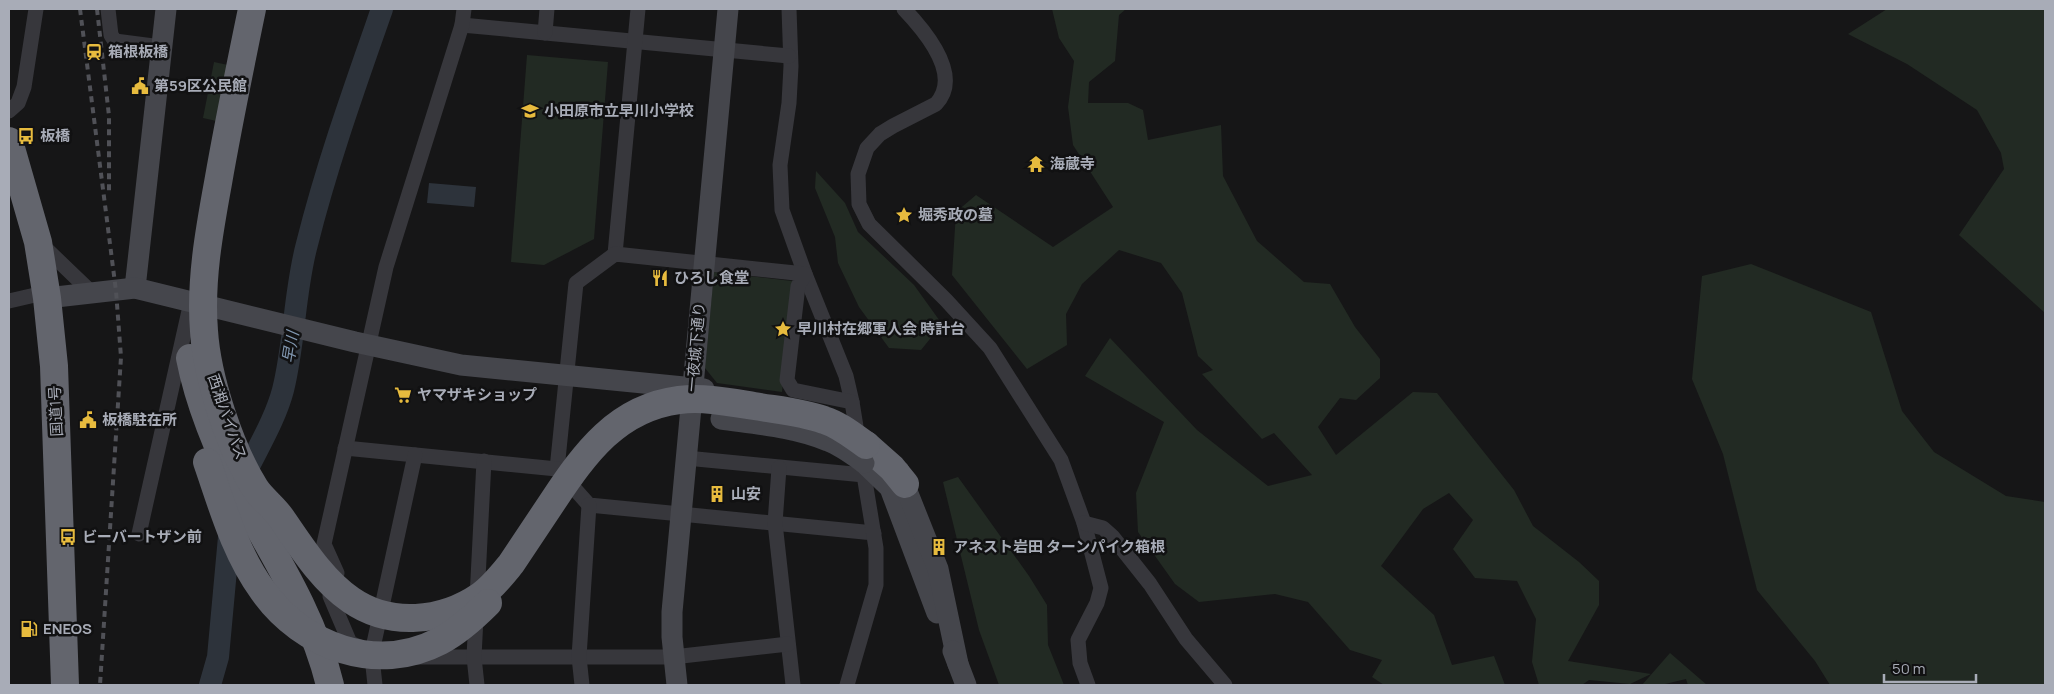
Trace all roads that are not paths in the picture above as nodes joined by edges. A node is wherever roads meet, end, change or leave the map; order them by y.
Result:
1 (36, 9) edge
2 (108, 9) edge
3 (166, 9) edge
4 (232, 9) edge
5 (252, 9) edge
6 (464, 9) edge
7 (547, 9) edge
8 (638, 9) edge
9 (728, 9) edge
10 (789, 9) edge
11 (904, 9) edge
12 (462, 25) junction
13 (545, 33) junction
14 (635, 41) junction
15 (161, 47) junction
16 (724, 50) junction
17 (790, 56) junction
18 (9, 111) edge
19 (11, 153) edge
20 (38, 242) junction
21 (614, 254) junction
22 (704, 262) junction
23 (805, 274) junction
24 (135, 288) junction
25 (93, 294) junction
26 (47, 298) junction
27 (9, 301) edge
28 (200, 304) junction
29 (361, 344) junction
30 (190, 358) junction
31 (568, 375) junction
32 (692, 388) junction
33 (852, 402) junction
34 (690, 417) junction
35 (345, 448) junction
36 (865, 453) junction
37 (415, 455) junction
38 (686, 458) junction
39 (484, 461) junction
40 (779, 468) junction
41 (557, 469) junction
42 (898, 486) joint
43 (255, 489) junction
44 (589, 505) junction
45 (681, 514) junction
46 (775, 523) junction
47 (1084, 523) junction
48 (874, 533) junction
49 (139, 534) dead end
50 (788, 644) junction
51 (372, 655) junction
52 (673, 656) junction
53 (474, 657) junction
54 (579, 657) junction
55 (65, 685) edge
56 (330, 685) edge
57 (348, 685) edge
58 (375, 685) edge
59 (477, 685) edge
60 (582, 685) edge
61 (677, 685) edge
62 (793, 685) edge
63 (847, 685) edge
64 (966, 685) edge
65 (1088, 685) edge
66 (1226, 685) edge

1 - 18 street
2 - 15 street
3 - 15 street
4 - 30 highway, 西湘バイパス
5 - 43 highway, 西湘バイパス, bridge
6 - 12 street
7 - 13 street
8 - 14 street
9 - 16 street, 一夜城下通り
10 - 17 street
11 - 47 street
12 - 13 street
12 - 29 street
13 - 14 street
14 - 16 street
14 - 21 street
15 - 24 street
16 - 17 street
16 - 22 street, 一夜城下通り
17 - 23 street
19 - 20 highway, 国道1号
20 - 25 street
20 - 26 highway, 国道1号
21 - 22 street
21 - 31 street
22 - 23 street
22 - 32 street, 一夜城下通り
23 - 33 street
23 - 33 street
24 - 25 street
24 - 28 street
25 - 26 street
26 - 27 street
26 - 55 highway, 国道1号
28 - 29 street
28 - 49 street
29 - 31 street
29 - 35 street
30 - 36 highway, bridge
30 - 56 highway, 西湘バイパス, bridge
31 - 32 street
31 - 41 street
32 - 34 street, 一夜城下通り
32 - 36 street
33 - 36 street
34 - 36 street, bridge
34 - 38 street, 一夜城下通り
35 - 37 street
35 - 51 street
36 - 40 street
36 - 42 highway
36 - 43 highway, bridge
36 - 48 street
37 - 39 street
37 - 51 street
38 - 40 street
38 - 45 street, 一夜城下通り
39 - 41 street
39 - 53 street
40 - 46 street
41 - 44 street
42 - 64 street
43 - 57 highway, 西湘バイパス, bridge
44 - 45 street
44 - 54 street
45 - 46 street
45 - 52 street, 一夜城下通り
46 - 48 street
46 - 50 street
47 - 65 street
47 - 66 street
48 - 63 street
50 - 52 street
50 - 62 street
51 - 53 street
51 - 58 street
52 - 54 street
52 - 61 street, 一夜城下通り
53 - 54 street
53 - 59 street
54 - 60 street

